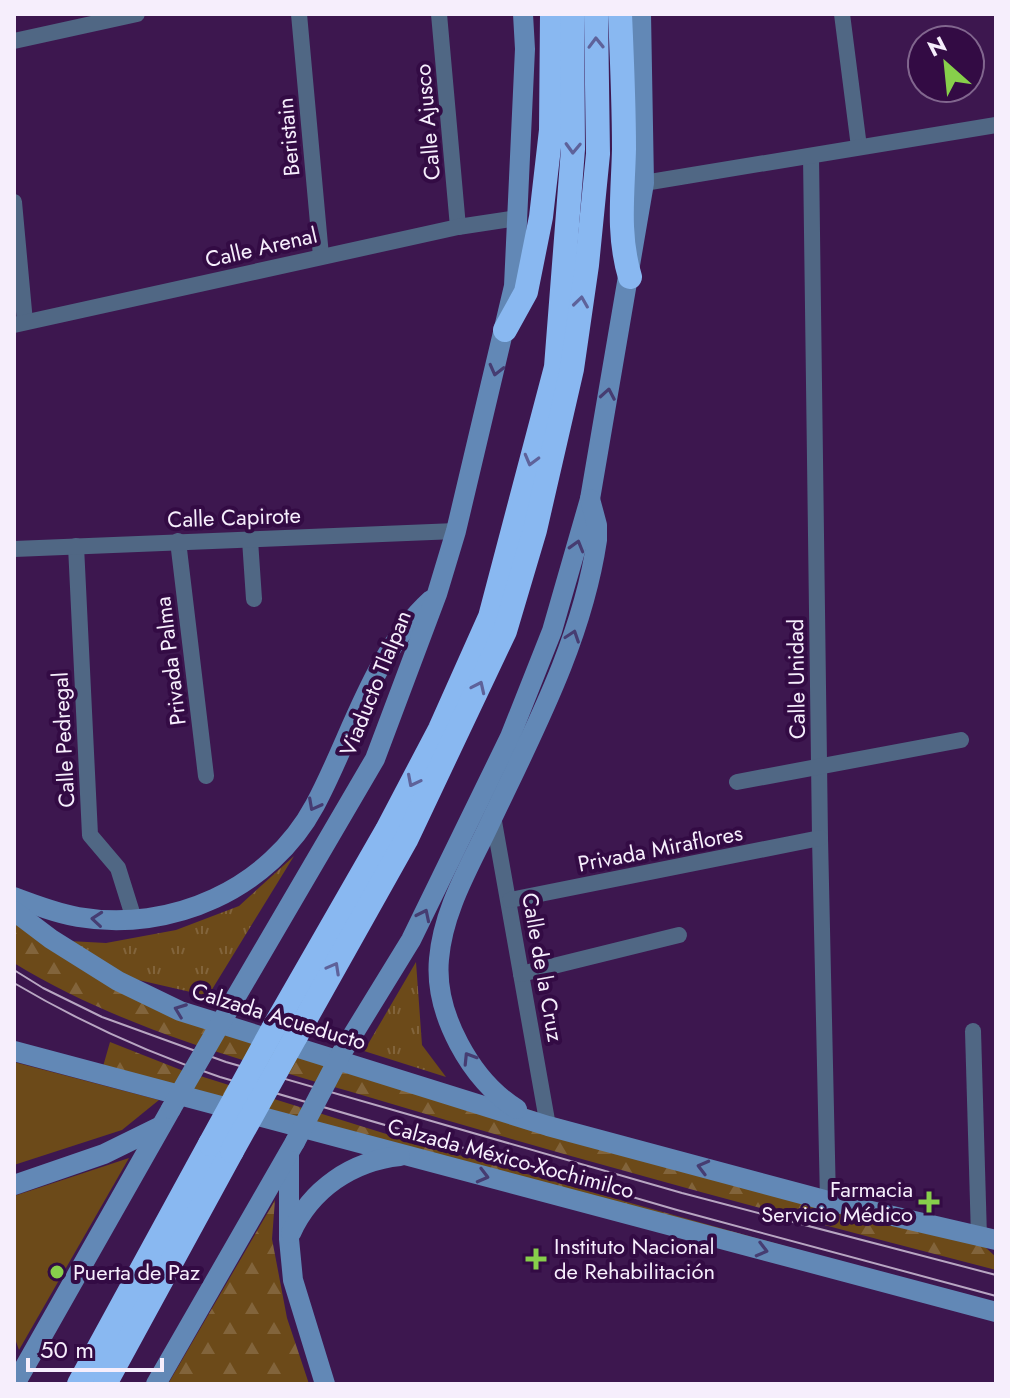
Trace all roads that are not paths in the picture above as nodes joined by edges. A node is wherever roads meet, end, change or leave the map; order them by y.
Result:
1 (137, 14) edge
2 (299, 14) edge
3 (439, 14) edge
4 (523, 14) edge
5 (552, 14) edge
6 (572, 14) edge
7 (596, 14) edge
8 (620, 14) edge
9 (641, 14) edge
10 (842, 14) edge
11 (67, 22) edge
12 (14, 41) edge
13 (996, 125) edge
14 (859, 147) junction
15 (811, 156) junction
16 (644, 183) junction
17 (14, 202) edge
18 (518, 218) junction
19 (458, 227) junction
20 (321, 256) junction
21 (630, 277) junction
22 (20, 324) edge
23 (505, 330) junction
24 (590, 499) junction
25 (456, 531) junction
26 (250, 540) junction
27 (178, 541) junction
28 (76, 546) junction
29 (14, 549) edge
30 (437, 594) junction
31 (254, 599) dead end
32 (961, 740) dead end
33 (820, 767) junction
34 (206, 776) dead end
35 (737, 782) dead end
36 (493, 816) junction
37 (820, 838) junction
38 (14, 897) edge
39 (510, 900) junction
40 (14, 911) edge
41 (134, 919) junction
42 (679, 935) dead end
43 (521, 974) junction
44 (285, 1031) junction
45 (973, 1031) dead end
46 (14, 1051) edge
47 (166, 1117) junction
48 (548, 1126) junction
49 (292, 1147) junction
50 (221, 1148) junction
51 (408, 1156) junction
52 (14, 1185) edge
53 (828, 1201) junction
54 (289, 1239) junction
55 (989, 1241) edge
56 (996, 1312) edge
57 (15, 1384) edge
58 (79, 1384) edge
59 (105, 1384) edge
60 (156, 1384) edge
61 (325, 1384) edge

1 - 11 street
2 - 20 street, Beristain
3 - 19 street, Calle Ajusco
4 - 18 main road, Viaducto Tlalpan
5 - 23 highway
6 -> 44 highway
44 -> 7 highway
8 - 21 highway
9 - 16 main road
10 - 14 street
11 - 12 street
13 - 14 street
14 - 15 street
15 - 16 street
15 - 33 street, Calle Unidad
16 - 21 main road
17 - 22 street
18 - 19 street, Calle Arenal
18 - 23 main road, Viaducto Tlalpan
19 - 20 street, Calle Arenal
20 - 22 street, Calle Arenal
24 -> 21 main road
23 -> 25 main road, Viaducto Tlalpan
36 -> 24 main road
49 -> 24 main road, bridge
25 - 26 street, Calle Capirote
25 - 30 main road, Viaducto Tlalpan
26 - 27 street, Calle Capirote
26 - 31 street
27 - 28 street, Calle Capirote
27 - 34 street, Privada Palma
28 - 29 street, Calle Capirote
28 - 41 street, Calle Pedregal
30 -> 41 main road
30 - 47 main road, Viaducto Tlalpan, bridge
32 - 33 street
33 - 35 street
33 - 37 street, Calle Unidad
36 - 39 street, Calle de la Cruz
48 -> 36 main road
37 - 39 street, Privada Miraflores
37 - 53 street, Calle Unidad
41 -> 38 main road
39 - 43 street, Calle de la Cruz
48 -> 40 main road, Calzada Acueducto
42 - 43 street
43 - 48 street, Calle de la Cruz
44 - 50 highway, bridge
45 - 55 street
46 - 51 main road, Calzada México-Xochimilco
47 - 52 main road
47 - 57 main road, Viaducto Tlalpan
53 -> 48 main road, Calzada México-Xochimilco
49 - 54 main road
49 - 60 main road
50 - 58 highway
50 - 59 highway
51 - 54 main road
51 -> 56 main road, Calzada México-Xochimilco
53 - 55 main road, Calzada México-Xochimilco
54 - 61 main road

